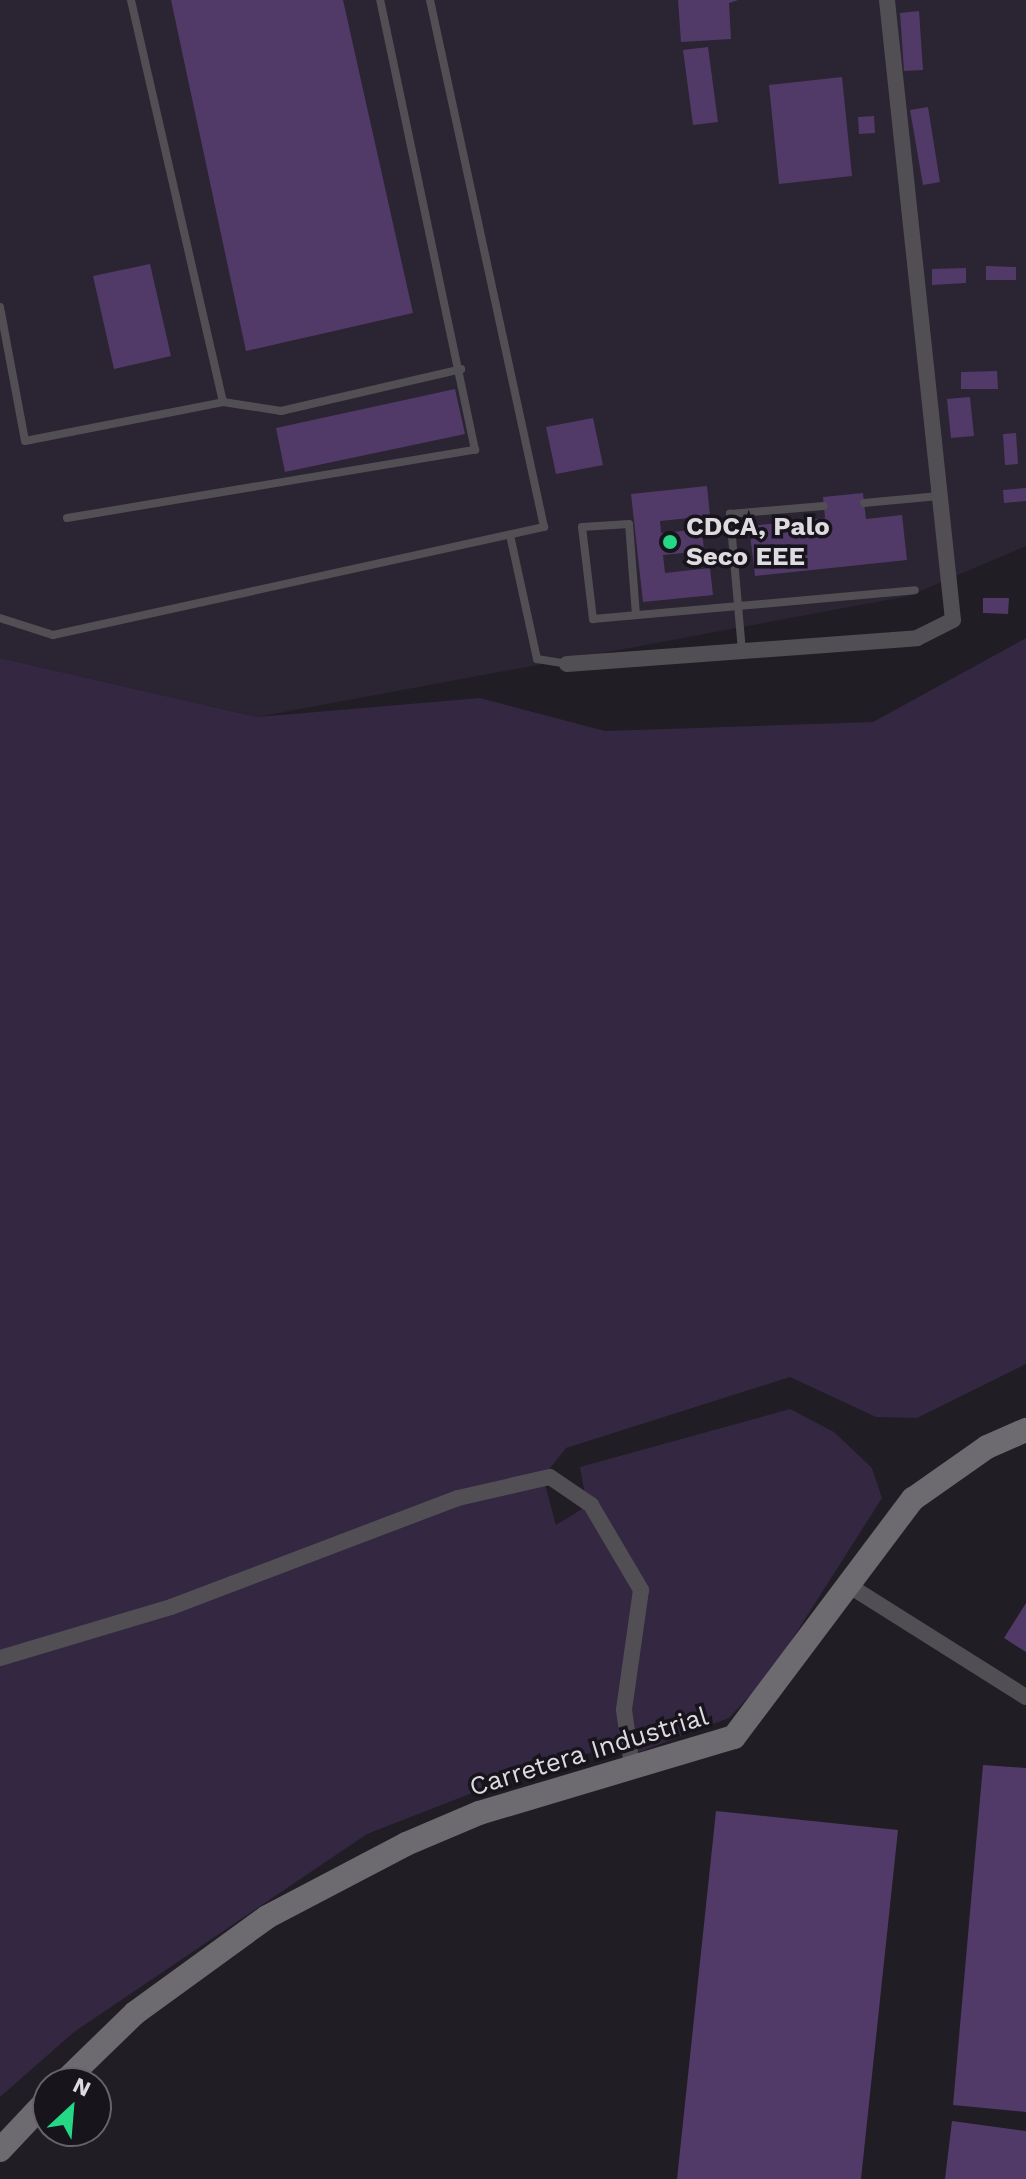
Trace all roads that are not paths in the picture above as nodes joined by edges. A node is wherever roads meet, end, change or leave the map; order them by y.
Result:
1 (131, 0) edge
2 (380, 0) edge
3 (430, 0) edge
4 (887, 0) edge
5 (0, 307) edge
6 (461, 369) junction
7 (223, 402) junction
8 (939, 496) junction
9 (864, 503) dead end
10 (824, 506) dead end
11 (67, 518) dead end
12 (510, 535) junction
13 (915, 590) dead end
14 (737, 606) junction
15 (636, 615) junction
16 (0, 618) edge
17 (742, 651) junction
18 (567, 664) joint
19 (1026, 1430) edge
20 (848, 1585) junction
21 (0, 1658) edge
22 (1026, 1697) edge
23 (632, 1766) junction
24 (79, 2067) edge
25 (32, 2116) edge
26 (0, 2150) edge

1 - 7 lane
2 - 6 lane
3 - 12 lane
4 - 8 street
5 - 7 lane
6 - 7 lane
6 - 11 lane
8 - 9 lane
8 - 17 street
10 - 14 lane
12 - 16 lane
12 - 18 lane
13 - 14 lane
14 - 15 lane
14 - 17 lane
15 - 15 lane
17 - 18 street
19 - 20 street, Carretera Industrial
20 - 22 street
20 - 23 street, Carretera Industrial
21 - 23 street
23 - 24 street, Carretera Industrial
25 - 26 street

